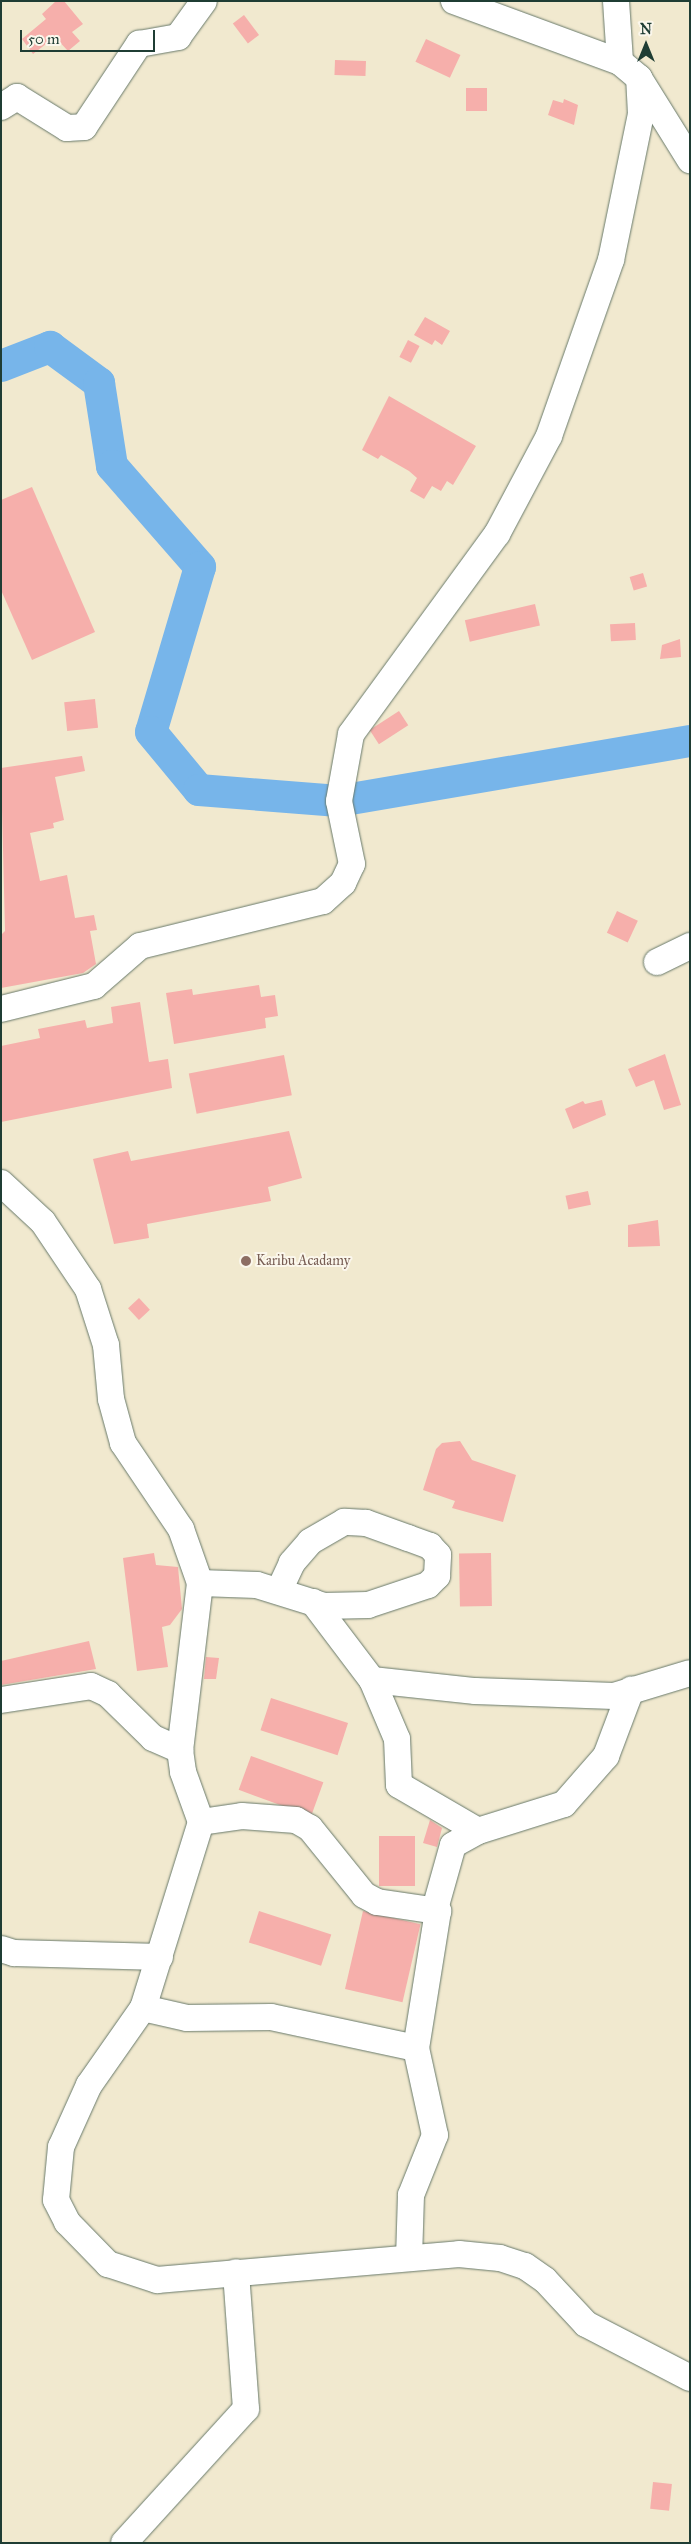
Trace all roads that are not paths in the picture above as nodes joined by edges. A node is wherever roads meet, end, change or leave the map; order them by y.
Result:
1 (204, 1) edge
2 (454, 1) edge
3 (616, 1) edge
4 (629, 70) junction
5 (1, 107) edge
6 (690, 160) edge
7 (690, 946) edge
8 (657, 962) dead end
9 (1, 1009) edge
10 (1, 1184) edge
11 (200, 1583) junction
12 (279, 1591) junction
13 (314, 1602) junction
14 (690, 1672) edge
15 (372, 1680) junction
16 (631, 1690) junction
17 (1, 1700) edge
18 (180, 1750) junction
19 (201, 1822) junction
20 (478, 1831) junction
21 (436, 1909) junction
22 (1, 1949) edge
23 (160, 1957) junction
24 (142, 2008) junction
25 (416, 2048) junction
26 (409, 2258) junction
27 (236, 2272) junction
28 (690, 2378) edge
29 (124, 2543) edge

1 - 5 street
2 - 4 street
3 - 4 street
4 - 6 street
4 - 9 street
7 - 8 street
10 - 11 street
11 - 12 street
11 - 18 street
12 - 13 street
12 - 13 street
13 - 15 street
14 - 16 street
15 - 16 street
15 - 20 street
16 - 20 street
17 - 18 street
18 - 19 street
19 - 21 street
19 - 23 street
20 - 21 street
21 - 25 street
22 - 23 street
23 - 24 street
24 - 25 street
24 - 27 street
25 - 26 street
26 - 27 street
26 - 28 street
27 - 29 street

